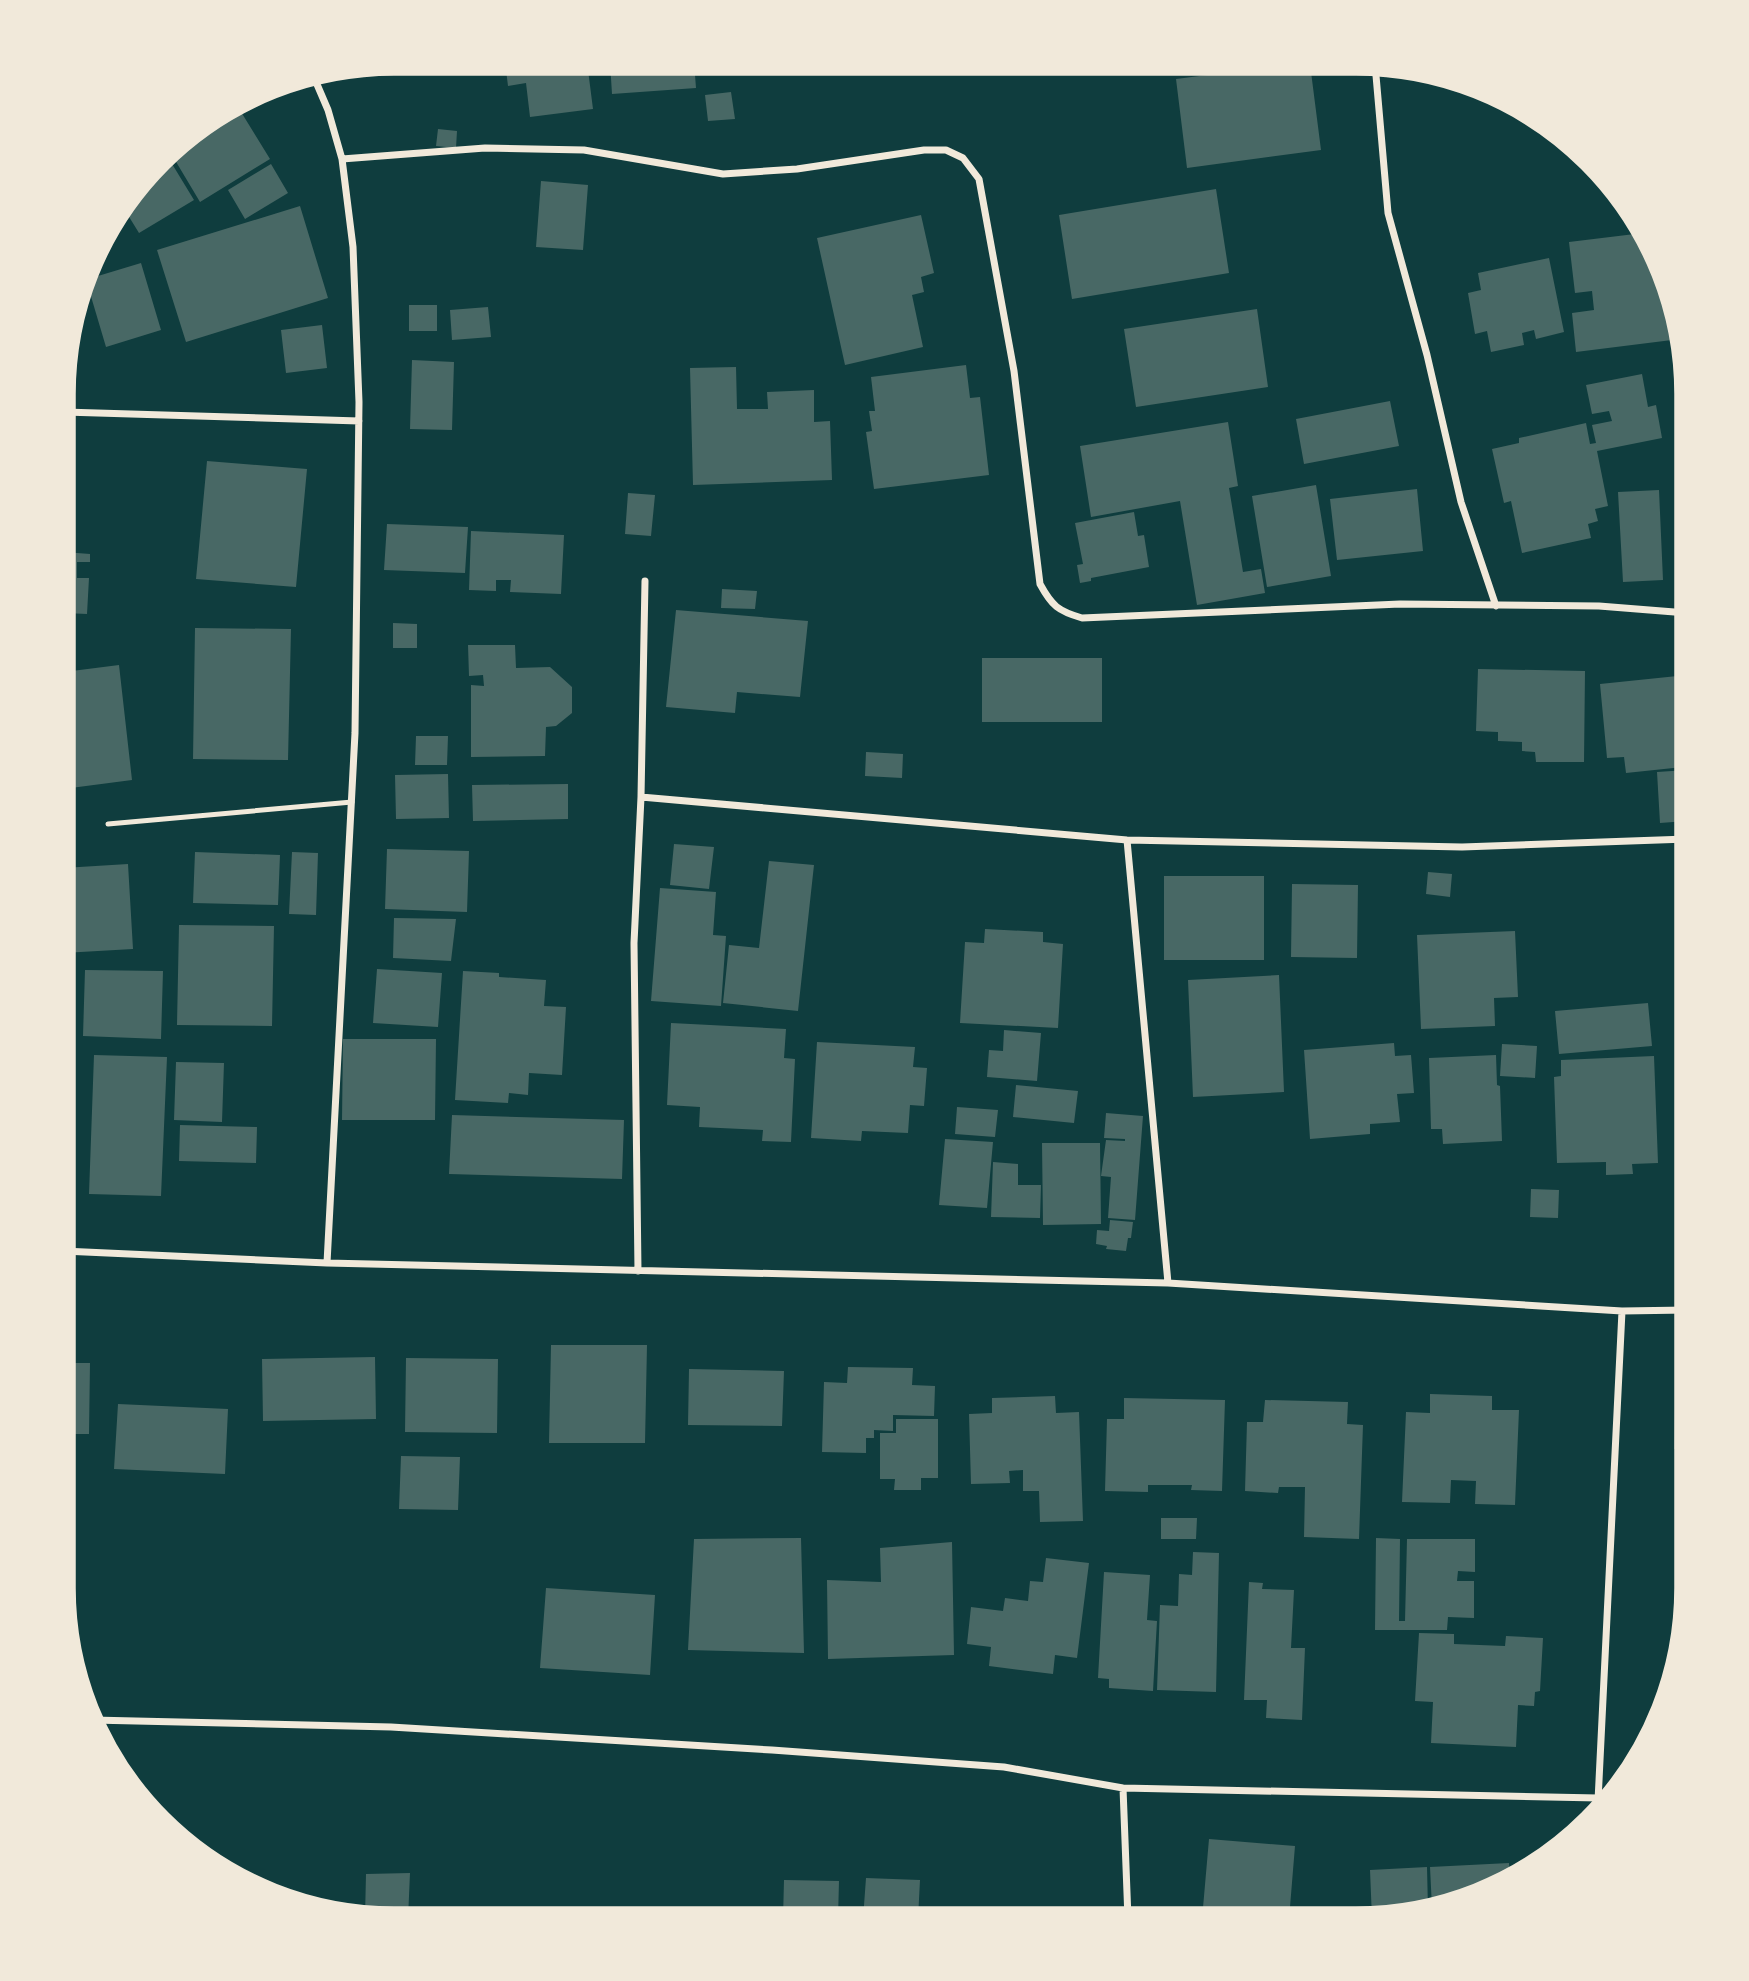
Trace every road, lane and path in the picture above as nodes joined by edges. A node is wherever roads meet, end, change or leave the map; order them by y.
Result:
1 (1376, 74) edge
2 (316, 83) edge
3 (342, 159) junction
4 (74, 412) edge
5 (359, 421) junction
6 (645, 581) dead end
7 (1496, 606) junction
8 (1676, 612) edge
9 (641, 797) junction
10 (352, 802) junction
11 (108, 824) dead end
12 (1676, 839) edge
13 (1127, 840) junction
14 (74, 1252) edge
15 (327, 1263) junction
16 (638, 1271) junction
17 (1168, 1283) junction
18 (1676, 1310) edge
19 (1622, 1311) junction
20 (103, 1720) edge
21 (1123, 1787) junction
22 (1598, 1795) edge
23 (1594, 1800) edge
24 (1128, 1908) edge

1 - 7 street
2 - 3 street
3 - 5 street
3 - 7 street
4 - 5 street
5 - 10 street
6 - 9 street
7 - 8 street
9 - 13 street
9 - 16 street
10 - 11 lane
10 - 15 street
12 - 13 street
13 - 17 street
14 - 15 street
15 - 16 street
16 - 17 street
17 - 19 street
18 - 19 street
19 - 22 street
20 - 21 street
21 - 23 street
21 - 24 street

